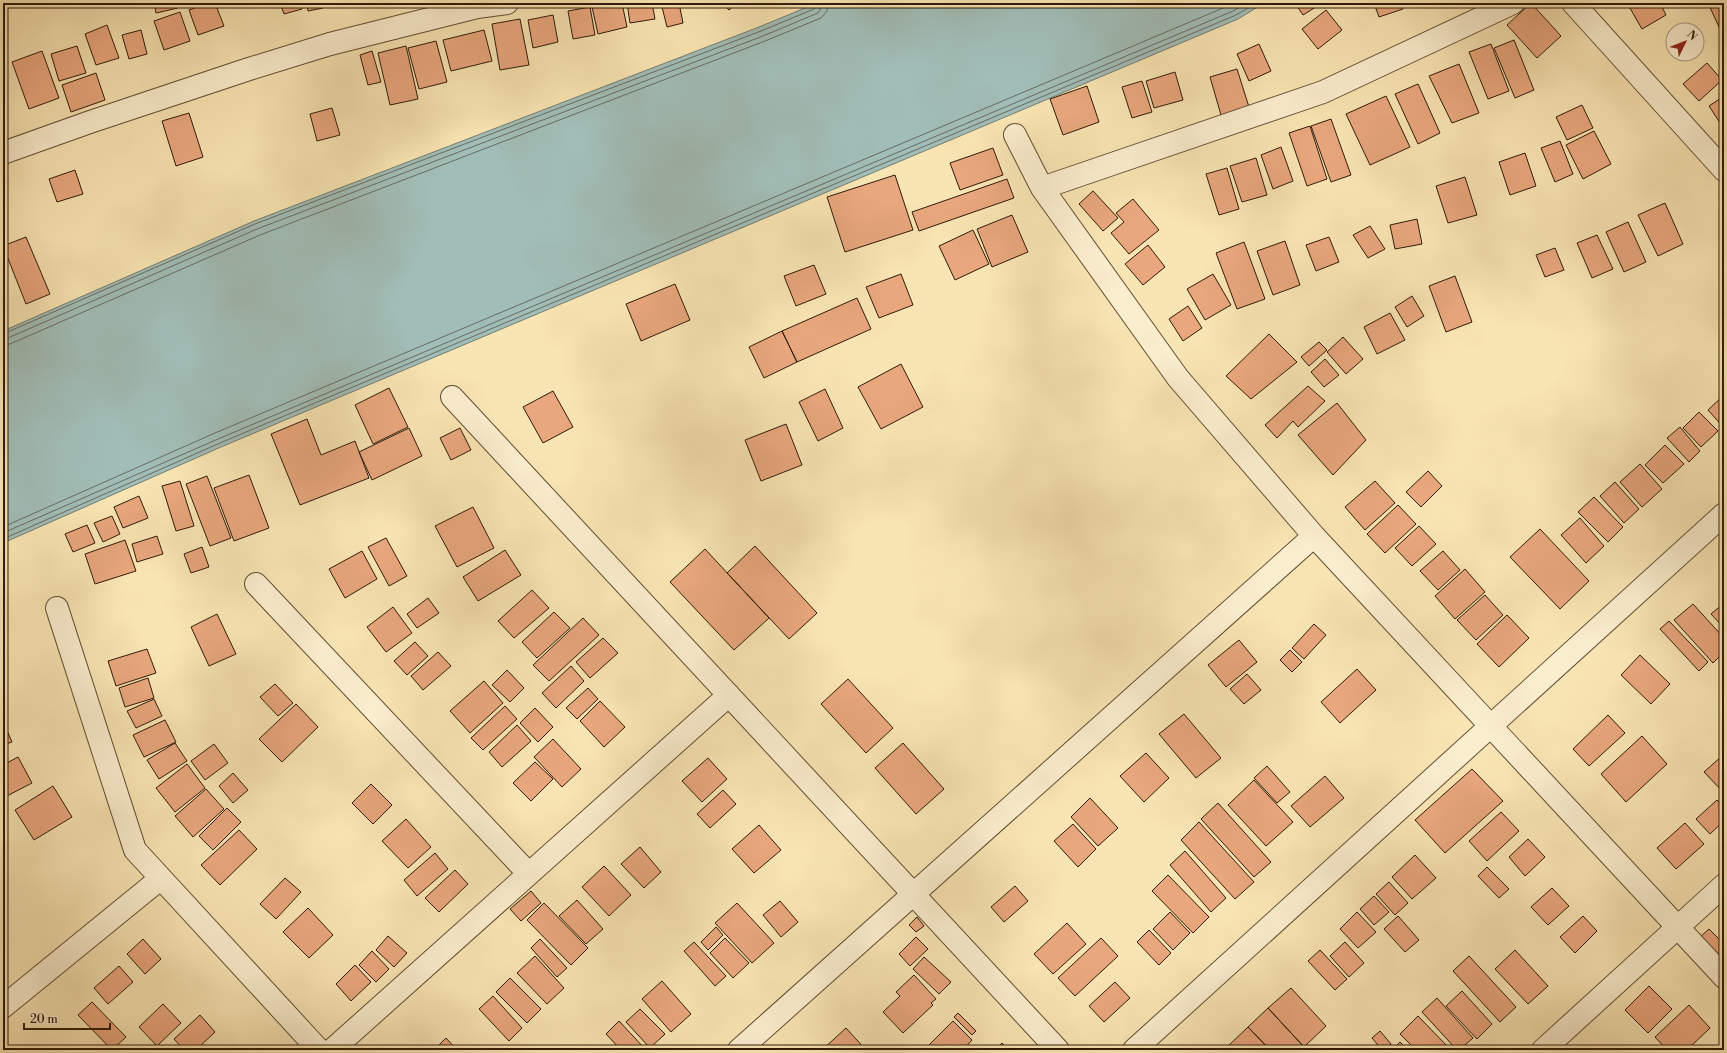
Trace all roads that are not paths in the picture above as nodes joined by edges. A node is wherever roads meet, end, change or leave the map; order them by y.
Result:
1 (508, 3) edge
2 (1513, 3) edge
3 (1573, 3) edge
4 (1015, 135) dead end
5 (3, 153) edge
6 (1724, 170) edge
7 (1042, 188) junction
8 (452, 397) dead end
9 (1724, 514) edge
10 (1314, 536) junction
11 (256, 584) dead end
12 (57, 608) dead end
13 (729, 695) junction
14 (1491, 726) junction
15 (529, 874) junction
16 (160, 879) junction
17 (1724, 885) edge
18 (914, 894) junction
19 (1678, 927) junction
20 (1724, 977) edge
21 (3, 1007) edge
22 (319, 1050) edge
23 (332, 1050) edge
24 (738, 1050) edge
25 (1058, 1050) edge
26 (1134, 1050) edge
27 (1543, 1050) edge

1 - 5 street
2 - 7 street
3 - 6 street
4 - 7 street
7 - 10 street
8 - 13 street
9 - 14 street
10 - 14 street
10 - 18 street
11 - 15 street
12 - 16 street
13 - 15 street
13 - 18 street
14 - 19 street
14 - 26 street
15 - 23 street
16 - 21 street
16 - 22 street
17 - 19 street
18 - 24 street
18 - 25 street
19 - 20 street
19 - 27 street

